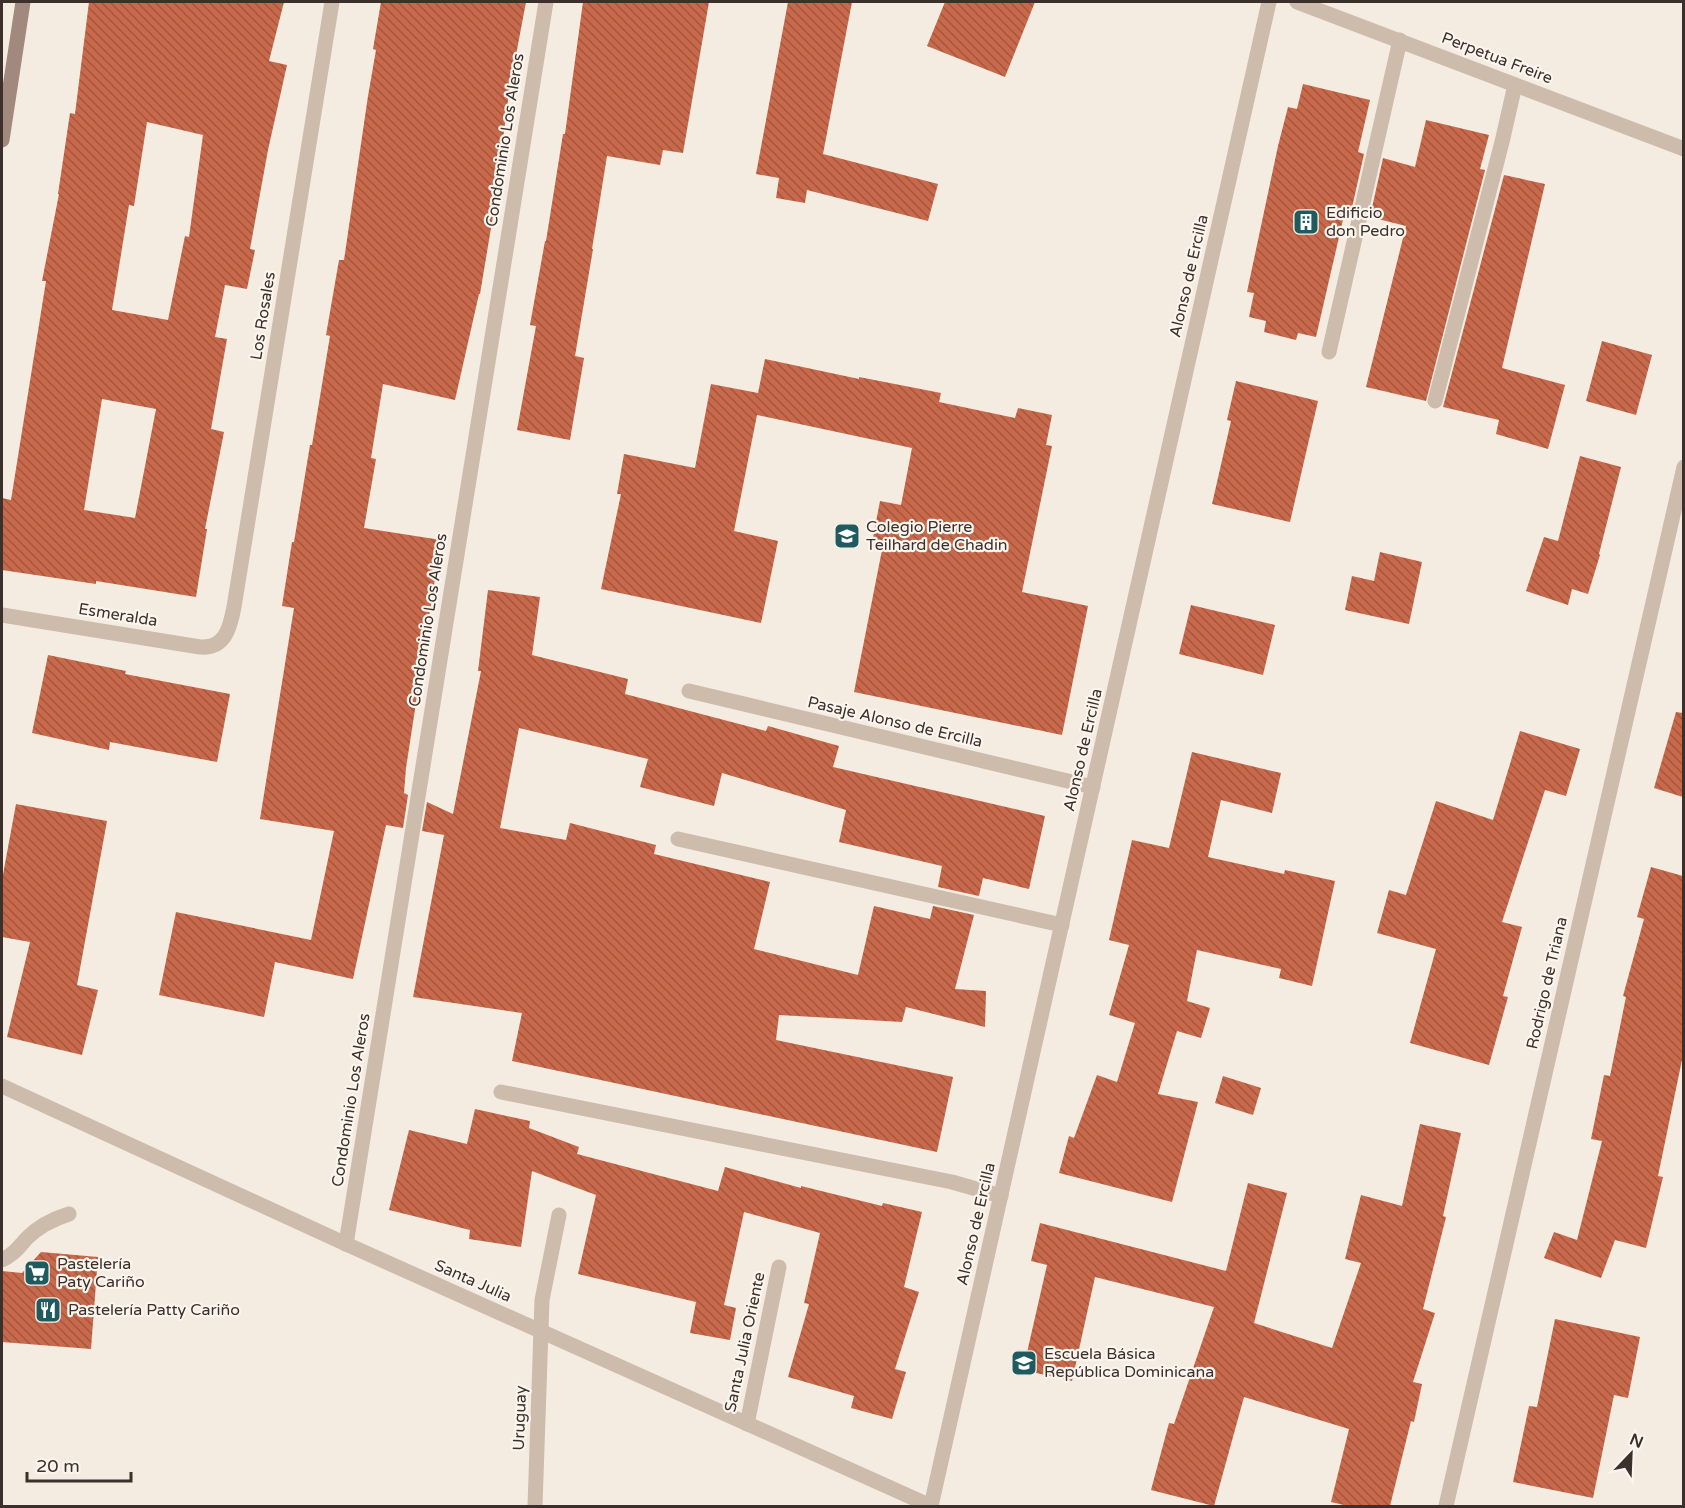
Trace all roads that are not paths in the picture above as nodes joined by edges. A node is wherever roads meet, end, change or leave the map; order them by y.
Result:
1 (23, 2) edge
2 (332, 2) edge
3 (546, 2) edge
4 (1269, 2) edge
5 (1297, 2) edge
6 (1400, 40) junction
7 (1515, 85) junction
8 (2, 140) edge
9 (1683, 149) edge
10 (1329, 352) dead end
11 (1435, 401) dead end
12 (1683, 467) edge
13 (2, 615) edge
14 (225, 636) joint
15 (688, 691) dead end
16 (1093, 787) junction
17 (678, 839) dead end
18 (1062, 925) junction
19 (2, 1086) edge
20 (501, 1092) dead end
21 (1001, 1196) junction
22 (69, 1214) dead end
23 (559, 1215) dead end
24 (346, 1244) junction
25 (2, 1260) edge
26 (779, 1267) dead end
27 (541, 1332) junction
28 (747, 1424) junction
29 (535, 1506) edge
30 (931, 1506) edge
31 (1446, 1506) edge

1 - 8 main road
2 - 14 street, Los Rosales
3 - 24 street, Condominio Los Aleros
4 - 16 street, Alonso de Ercilla
5 - 6 street, Perpetua Freire
6 - 7 street, Perpetua Freire
6 - 10 street
7 - 9 street, Perpetua Freire
7 - 11 street
12 - 31 street, Rodrigo de Triana
13 - 14 street, Esmeralda
15 - 16 street, Pasaje Alonso de Ercilla
16 - 18 street, Alonso de Ercilla
17 - 18 street
18 - 21 street, Alonso de Ercilla
19 - 24 street, Santa Julia
20 - 21 street
21 - 30 street, Alonso de Ercilla
22 - 25 street
23 - 27 street
24 - 27 street, Santa Julia
26 - 28 street, Santa Julia Oriente
27 - 28 street, Santa Julia
27 - 29 street, Uruguay
28 - 30 street, Santa Julia

